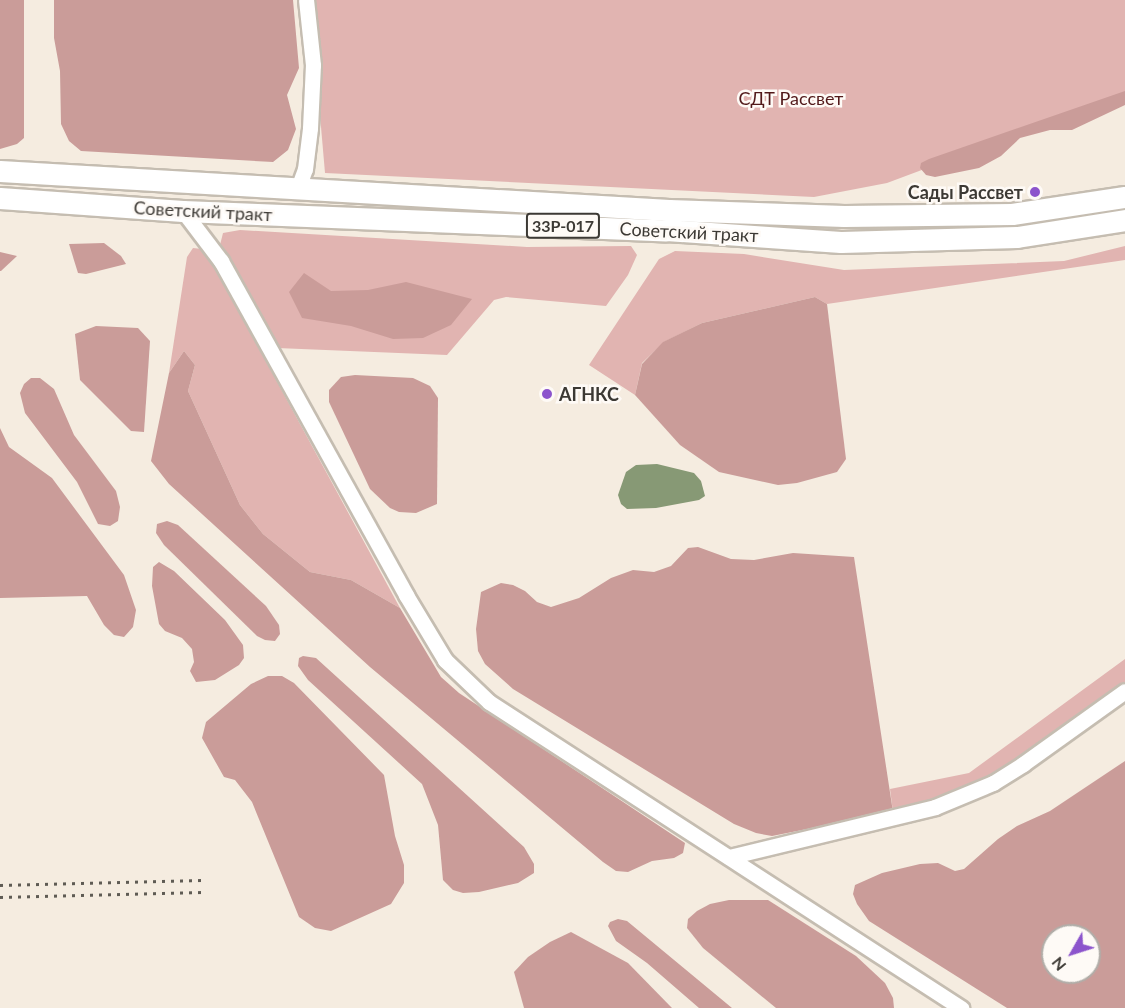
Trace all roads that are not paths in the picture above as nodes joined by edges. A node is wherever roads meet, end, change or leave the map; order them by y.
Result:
1 (306, 0) edge
2 (0, 171) edge
3 (298, 188) junction
4 (1125, 197) edge
5 (0, 198) edge
6 (183, 211) junction
7 (1125, 220) edge
8 (1125, 691) edge
9 (729, 856) junction
10 (961, 1008) edge

1 - 3 street
2 - 3 highway, Советский тракт / 33Р-017
3 - 4 highway, Советский тракт / 33Р-017
5 - 6 highway, Советский тракт / 33Р-017
6 - 7 highway, Советский тракт / 33Р-017
6 - 9 street
8 - 9 street
9 - 10 street

